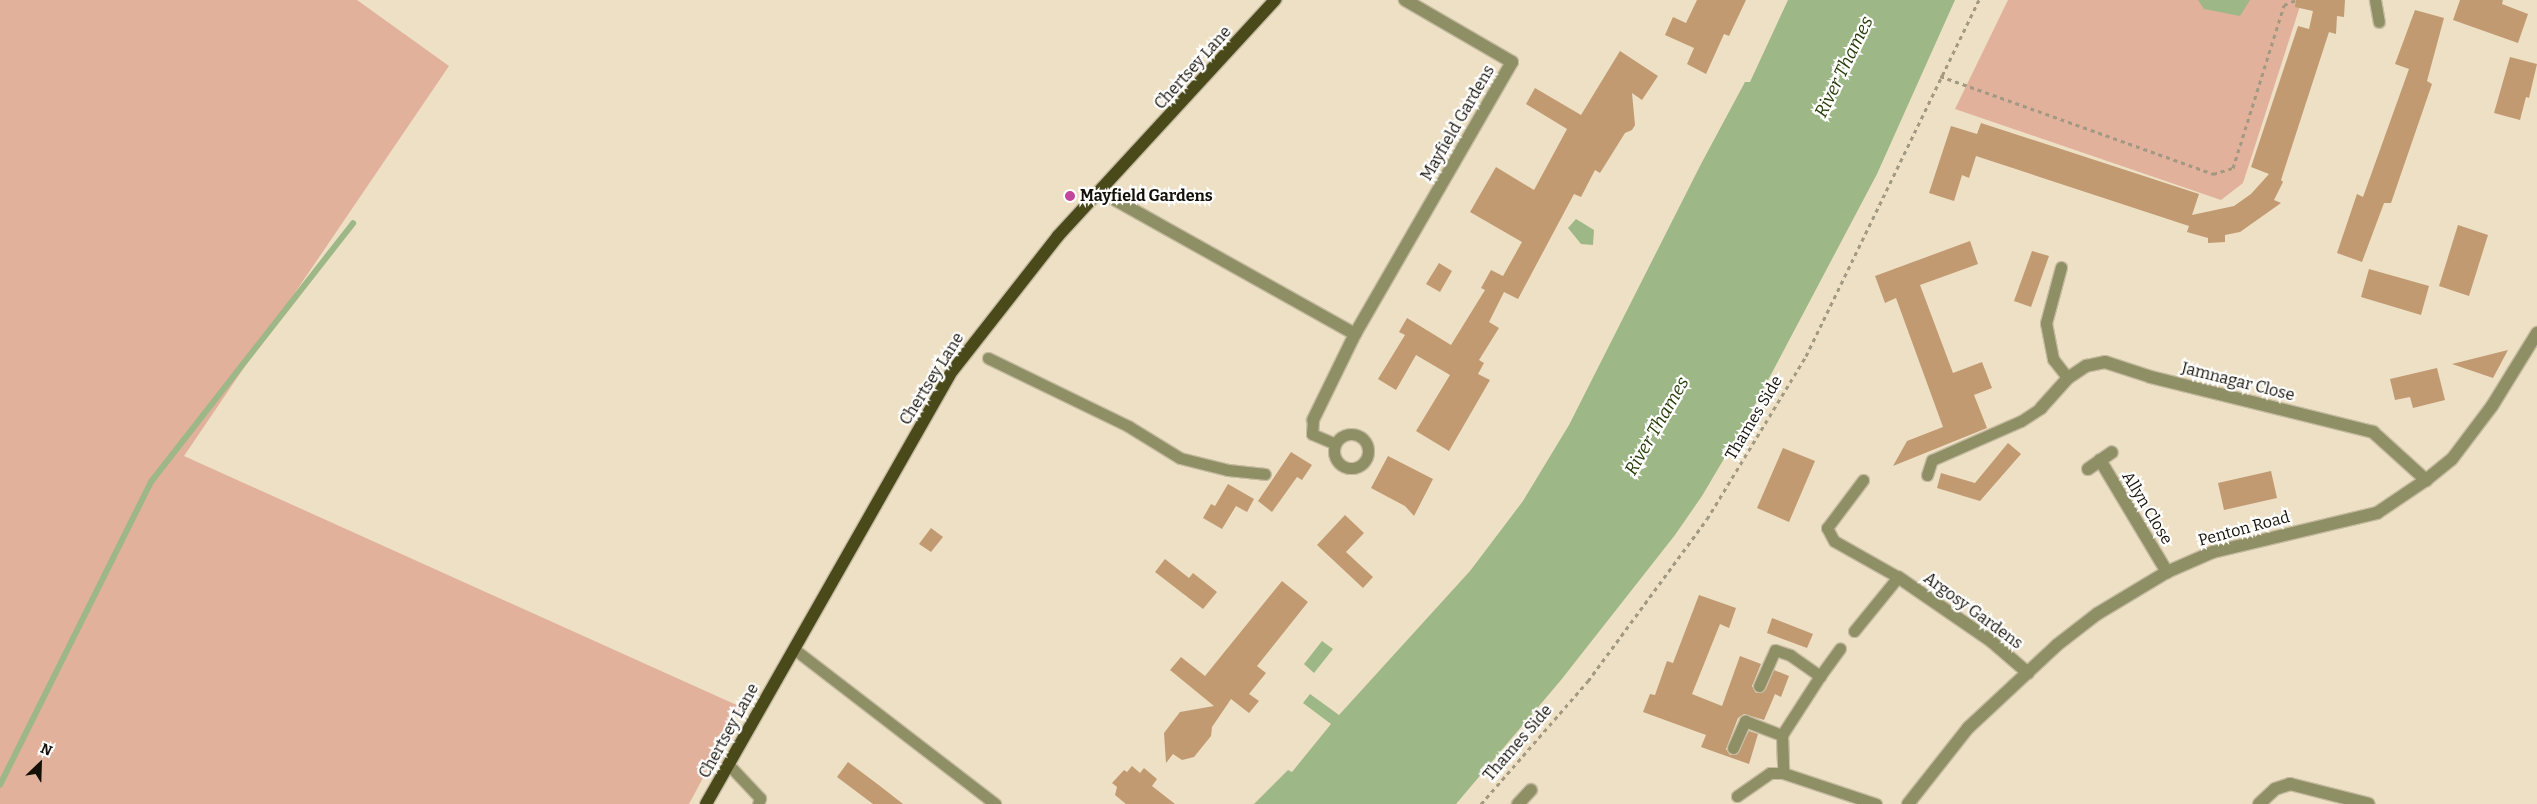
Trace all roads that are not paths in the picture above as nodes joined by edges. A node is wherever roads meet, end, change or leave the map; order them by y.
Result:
1 (1274, 0) edge
2 (1405, 0) edge
3 (2375, 0) edge
4 (2379, 22) dead end
5 (1101, 192) junction
6 (2061, 267) dead end
7 (2537, 333) edge
8 (1355, 334) junction
9 (988, 358) dead end
10 (2068, 378) junction
11 (2041, 408) joint
12 (1313, 420) joint
13 (1335, 444) dead end
14 (2112, 452) dead end
15 (2100, 460) junction
16 (2088, 469) dead end
17 (1265, 474) dead end
18 (1927, 475) dead end
19 (1863, 480) dead end
20 (2426, 480) junction
21 (2167, 572) junction
22 (1898, 577) junction
23 (1854, 631) dead end
24 (1840, 648) dead end
25 (794, 649) junction
26 (2028, 673) junction
27 (1820, 676) junction
28 (1759, 686) dead end
29 (1782, 735) junction
30 (1734, 748) dead end
31 (728, 764) junction
32 (1782, 773) junction
33 (1531, 790) dead end
34 (1737, 796) dead end
35 (706, 804) edge
36 (758, 804) edge
37 (995, 804) edge
38 (1518, 804) edge
39 (1876, 804) edge
40 (1908, 804) edge
41 (2260, 804) edge
42 (2370, 804) edge

1 - 5 main road, Chertsey Lane
2 - 8 street, Mayfield Gardens
3 - 4 lane
5 - 8 street
5 - 25 main road, Chertsey Lane
6 - 10 lane
7 - 20 street, Penton Road
8 - 12 street, Mayfield Gardens
9 - 17 lane
10 - 11 street, Jamnagar Close
10 - 20 street, Jamnagar Close
11 - 18 lane
12 - 13 lane
14 - 15 street
15 - 16 street
15 - 21 street, Allyn Close
19 - 22 lane
20 - 21 street, Penton Road
21 - 26 street, Penton Road
22 - 23 lane
22 - 26 street, Argosy Gardens
24 - 27 lane
25 - 31 main road, Chertsey Lane
25 - 37 lane
26 - 40 street, Penton Road
27 - 28 lane
27 - 29 lane
29 - 30 lane
29 - 32 lane
31 - 35 main road, Chertsey Lane
31 - 36 lane
32 - 34 lane
32 - 39 lane
33 - 38 street
41 - 42 street

